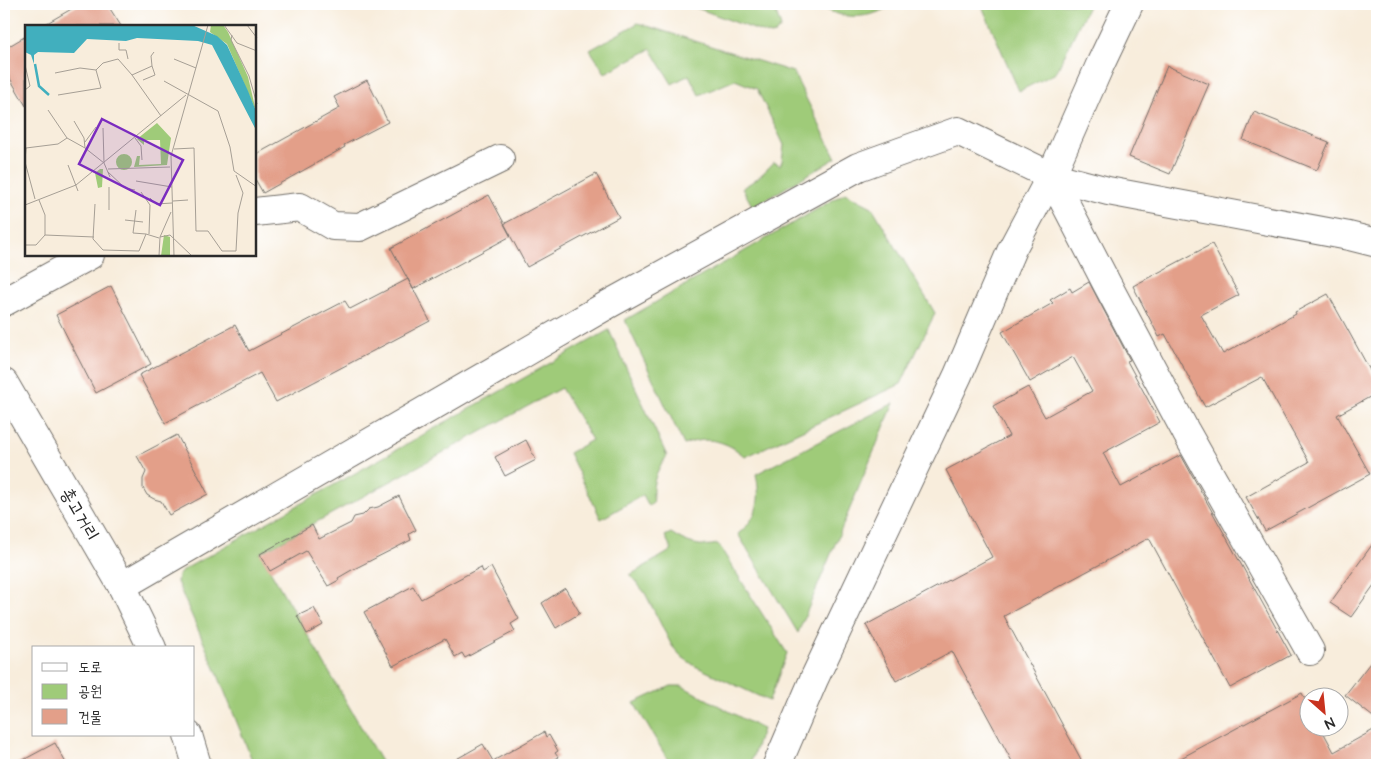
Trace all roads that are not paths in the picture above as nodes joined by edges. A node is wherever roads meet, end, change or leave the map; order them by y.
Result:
1 (1129, 4) edge
2 (500, 159) dead end
3 (1051, 176) junction
4 (256, 212) edge
5 (1377, 243) edge
6 (88, 256) edge
7 (4, 302) edge
8 (4, 383) edge
9 (122, 586) junction
10 (151, 646) edge
11 (1310, 651) dead end
12 (188, 736) edge
13 (197, 765) edge
14 (777, 765) edge

1 - 3 street
2 - 4 street
3 - 5 street
3 - 9 street
3 - 11 street
3 - 14 street
6 - 7 street
8 - 9 street, 총고거리
9 - 10 street, 총고거리
12 - 13 street

